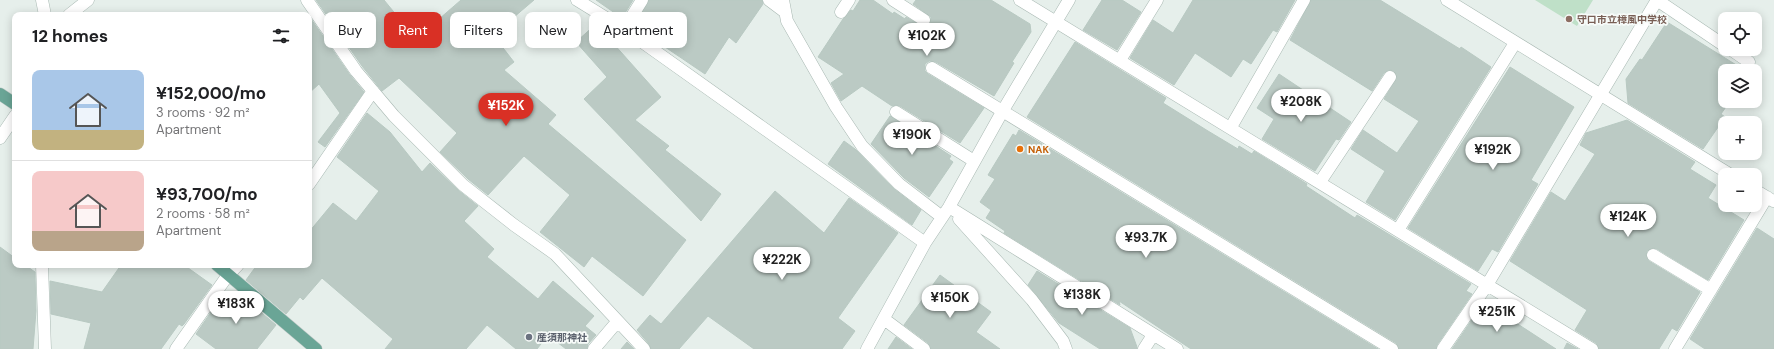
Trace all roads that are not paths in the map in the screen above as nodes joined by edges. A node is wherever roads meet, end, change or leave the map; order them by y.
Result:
1 (42, 0) edge
2 (88, 0) edge
3 (307, 0) edge
4 (577, 0) edge
5 (642, 0) edge
6 (769, 0) edge
7 (849, 0) edge
8 (893, 0) edge
9 (1020, 0) edge
10 (1070, 0) edge
11 (1157, 0) edge
12 (1304, 0) edge
13 (1447, 0) edge
14 (1657, 0) edge
15 (784, 6) edge
16 (44, 12) edge
17 (73, 12) edge
18 (596, 12) edge
19 (635, 12) edge
20 (841, 12) dead end
21 (924, 20) dead end
22 (1056, 21) junction
23 (1718, 41) edge
24 (1515, 43) junction
25 (651, 48) edge
26 (1741, 56) edge
27 (1120, 60) junction
28 (1750, 62) dead end
29 (932, 68) dead end
30 (1390, 77) dead end
31 (373, 91) junction
32 (0, 94) edge
33 (1600, 94) junction
34 (12, 102) edge
35 (896, 112) dead end
36 (1002, 112) junction
37 (12, 120) edge
38 (1230, 127) junction
39 (0, 138) edge
40 (974, 161) junction
41 (1720, 168) edge
42 (313, 171) edge
43 (1320, 182) junction
44 (1762, 194) edge
45 (1771, 200) edge
46 (946, 212) junction
47 (1398, 230) junction
48 (925, 243) junction
49 (1653, 255) dead end
50 (42, 268) edge
51 (220, 268) edge
52 (235, 268) edge
53 (228, 275) junction
54 (1487, 285) junction
55 (1711, 290) junction
56 (884, 319) junction
57 (617, 322) junction
58 (1153, 335) junction
59 (46, 349) edge
60 (176, 349) edge
61 (316, 349) edge
62 (594, 349) edge
63 (644, 349) edge
64 (867, 349) edge
65 (924, 349) edge
66 (1066, 349) edge
67 (1144, 349) edge
68 (1176, 349) edge
69 (1392, 349) edge
70 (1443, 349) edge
71 (1592, 349) edge
72 (1676, 349) edge

1 - 16 street
2 - 17 street
3 - 31 street
4 - 18 street
5 - 19 street
6 - 15 street
7 - 20 street
8 - 21 street
9 - 22 street
10 - 22 street
11 - 27 street
12 - 38 street
13 - 24 street
14 - 23 street
14 - 33 street
15 - 46 street
22 - 27 street
22 - 36 street
24 - 33 street
24 - 47 street
25 - 48 street
26 - 28 street
27 - 38 street
29 - 36 street
30 - 43 street
31 - 42 street
31 - 57 street
32 - 34 main road
33 - 41 street
33 - 54 street
35 - 40 street
36 - 40 street
36 - 69 street
37 - 39 street
38 - 43 street
40 - 46 street
43 - 47 street
44 - 45 street
45 - 55 street
46 - 48 street
46 - 58 street
46 - 66 street
47 - 54 street
48 - 56 street
49 - 55 street
50 - 59 street
51 - 53 main road
52 - 53 street
53 - 60 street
53 - 61 main road
54 - 70 street
54 - 71 street
55 - 72 street
56 - 64 street
56 - 65 street
57 - 62 street
57 - 63 street
58 - 67 street
58 - 68 street

